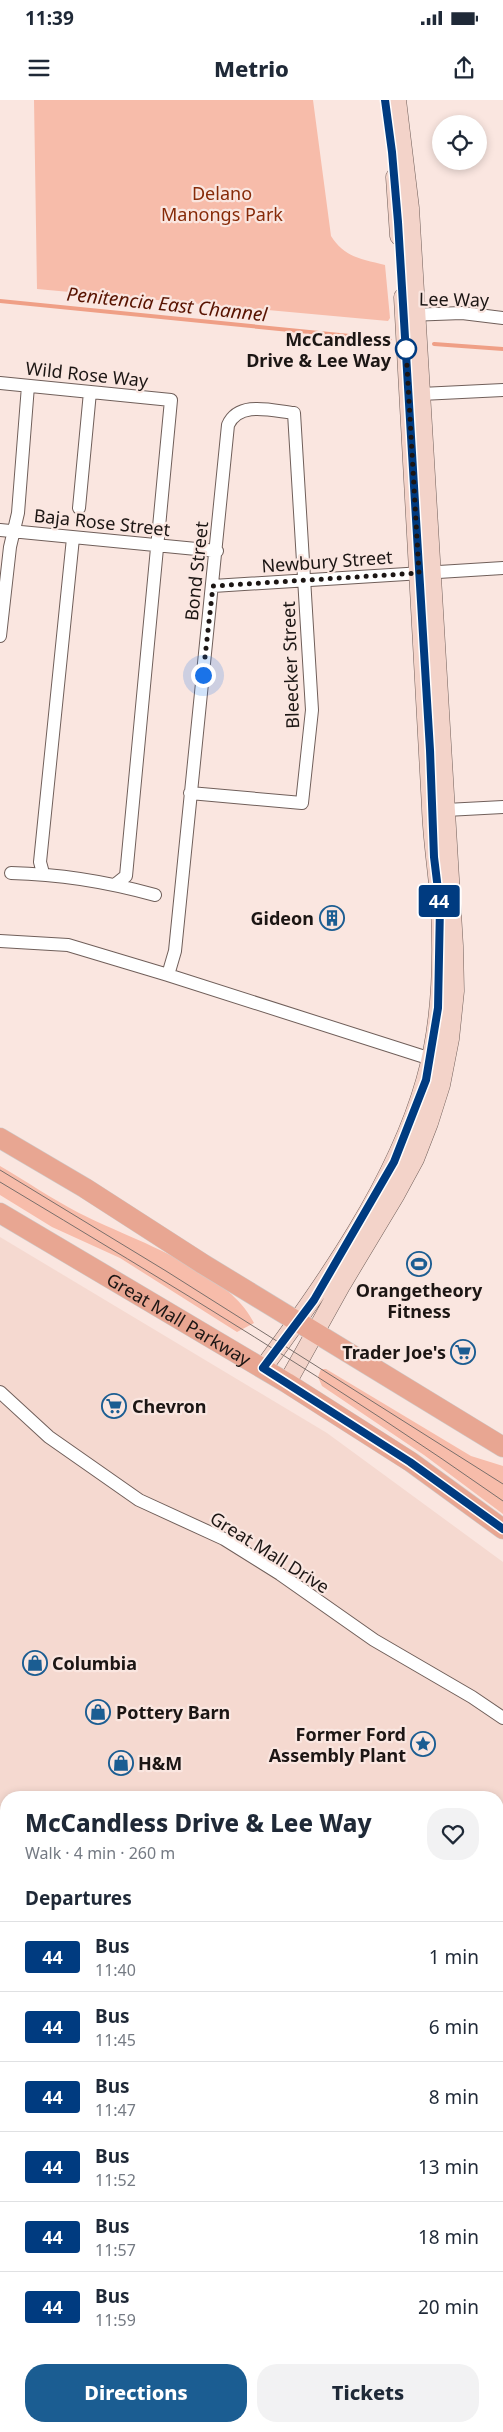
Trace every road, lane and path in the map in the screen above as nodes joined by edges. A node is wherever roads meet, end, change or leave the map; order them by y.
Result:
1 (385, 100) edge
2 (397, 100) edge
3 (410, 315) junction
4 (503, 318) edge
5 (0, 383) edge
6 (28, 386) junction
7 (503, 390) edge
8 (90, 392) junction
9 (421, 394) junction
10 (294, 413) joint
11 (79, 508) dead end
12 (0, 530) edge
13 (14, 531) junction
14 (72, 538) junction
15 (158, 546) junction
16 (217, 551) junction
17 (503, 568) edge
18 (425, 573) junction
19 (304, 580) junction
20 (213, 586) junction
21 (0, 636) edge
22 (190, 793) junction
23 (503, 806) edge
24 (446, 810) junction
25 (11, 873) dead end
26 (43, 874) junction
27 (116, 884) junction
28 (155, 895) dead end
29 (0, 941) edge
30 (168, 976) junction
31 (431, 1059) junction
32 (0, 1138) edge
33 (0, 1213) edge
34 (297, 1321) junction
35 (316, 1333) junction
36 (263, 1368) junction
37 (287, 1382) junction
38 (0, 1392) edge
39 (503, 1447) edge
40 (503, 1529) edge
41 (503, 1718) edge

1 - 3 main road
2 - 3 main road
3 - 4 street, Lee Way
3 - 9 main road
3 - 18 main road
5 - 6 street, Wild Rose Way
6 - 8 street, Wild Rose Way
6 - 13 street
7 - 9 street
8 - 11 street
8 - 15 street, Wild Rose Way
9 - 18 main road
10 - 16 street, Bond Street
10 - 19 street, Bleecker Street
12 - 13 street, Baja Rose Street
13 - 14 street, Baja Rose Street
13 - 21 street
14 - 15 street, Baja Rose Street
14 - 26 street
15 - 16 street, Baja Rose Street
15 - 27 street
16 - 20 street, Bond Street
17 - 18 street, Newbury Street
18 - 19 street, Newbury Street
18 - 24 main road
18 - 31 main road
19 - 20 street, Newbury Street
19 - 22 street, Bleecker Street
20 - 22 street, Bond Street
22 - 30 street, Bond Street
23 - 24 street
24 - 35 main road
25 - 26 street
26 - 27 street
27 - 28 street
29 - 30 street
30 - 31 street
31 - 34 main road
32 - 34 main road
33 - 36 main road, Great Mall Parkway
34 - 35 main road
34 - 36 main road
35 - 37 main road
35 - 39 main road
36 - 37 main road, Great Mall Parkway
37 - 40 main road, Great Mall Parkway
38 - 41 street, Great Mall Drive

